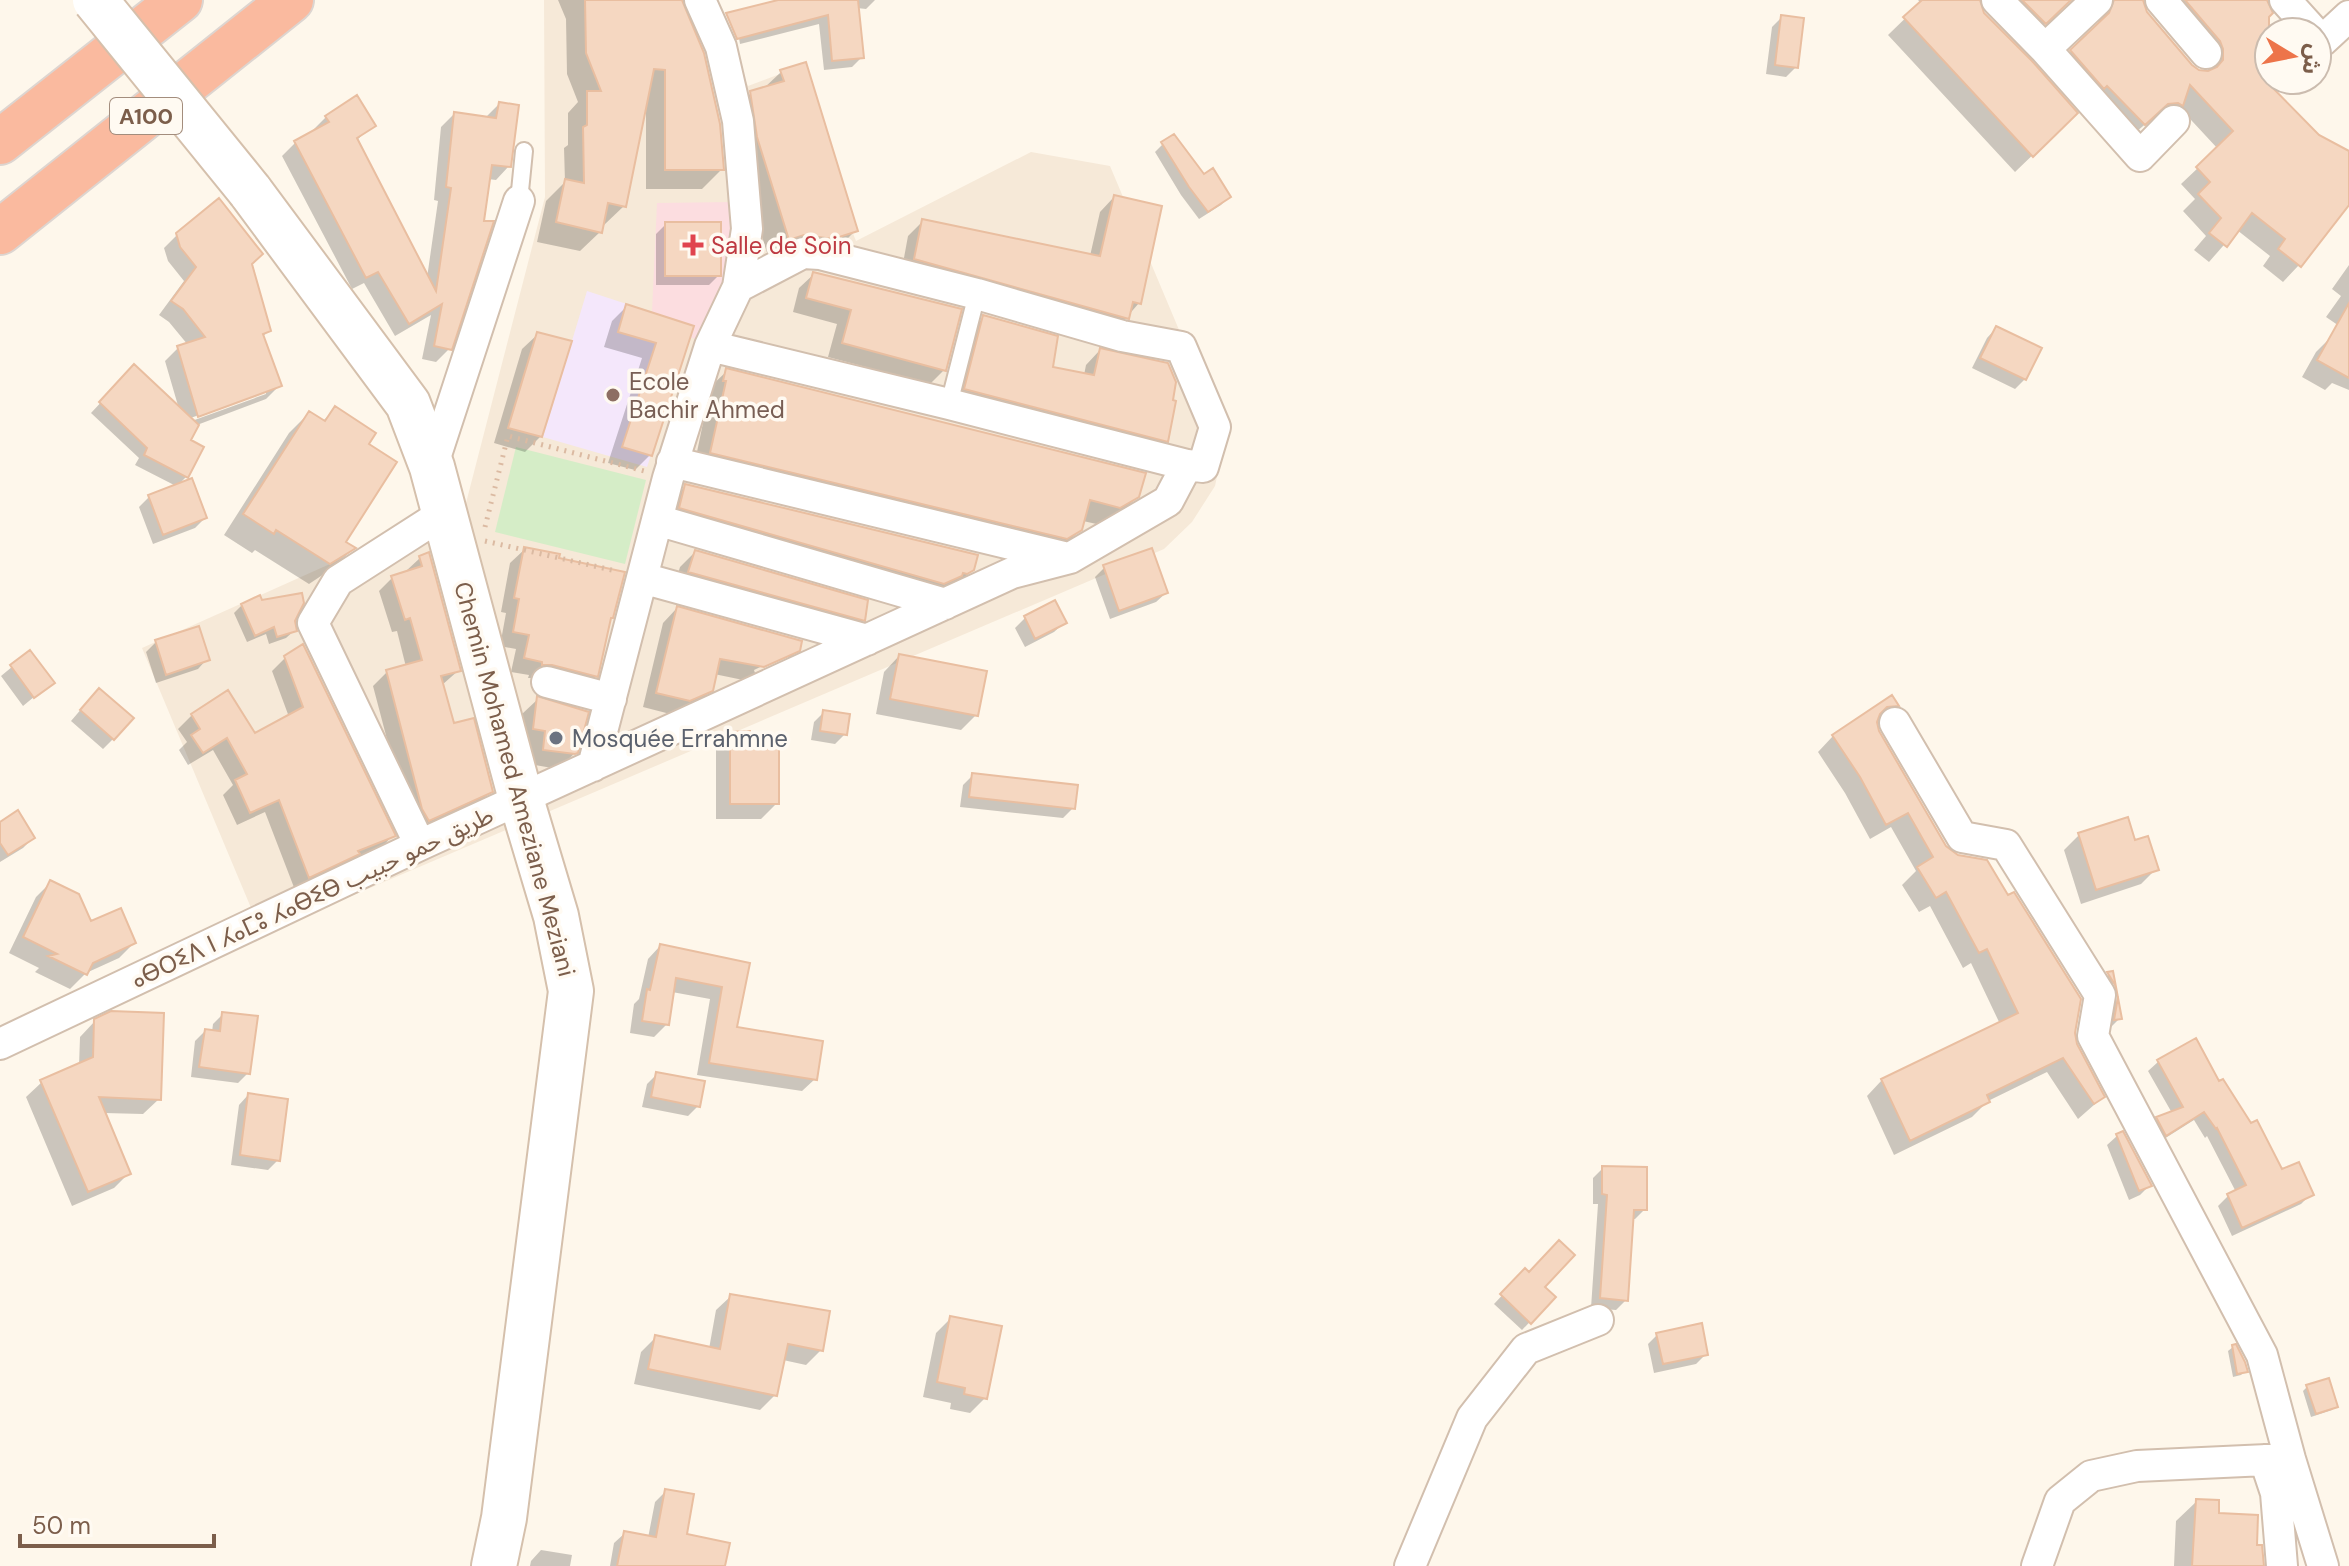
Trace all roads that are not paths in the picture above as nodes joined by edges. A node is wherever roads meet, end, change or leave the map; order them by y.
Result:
1 (95, 0) edge
2 (180, 0) edge
3 (291, 0) edge
4 (700, 0) edge
5 (1997, 0) edge
6 (2097, 0) edge
7 (2161, 0) edge
8 (2285, 0) edge
9 (2300, 16) edge
10 (2349, 16) edge
11 (2333, 31) edge
12 (2045, 49) junction
13 (2206, 53) dead end
14 (2174, 121) dead end
15 (0, 142) edge
16 (524, 151) dead end
17 (519, 201) joint
18 (0, 232) edge
19 (738, 287) junction
20 (977, 294) junction
21 (710, 346) junction
22 (949, 404) junction
23 (1187, 465) junction
24 (432, 467) junction
25 (670, 470) junction
26 (444, 513) junction
27 (657, 520) junction
28 (1070, 558) junction
29 (642, 578) junction
30 (945, 604) junction
31 (867, 640) junction
32 (547, 682) dead end
33 (611, 699) junction
34 (1895, 723) dead end
35 (593, 766) junction
36 (521, 799) junction
37 (420, 845) junction
38 (0, 1044) edge
39 (1598, 1320) dead end
40 (2278, 1459) junction
41 (494, 1566) edge
42 (1410, 1566) edge
43 (2037, 1566) edge
44 (2282, 1566) edge
45 (2323, 1566) edge

1 - 24 main road, Chemin Mohamed Ameziane Meziani, bridge
2 - 15 highway, A100
3 - 18 highway, A100
4 - 19 street
5 - 12 street
6 - 12 street
7 - 13 street
8 - 9 street
10 - 11 street
12 - 14 street
16 - 17 lane
17 - 24 street
19 - 20 street, ⴰⴱⵔⵉⴷ ⵏ ⵃⴰⵎⵓ ⵃⴰⴱⵉⴱ طريق حمو حبيب
19 - 21 street
20 - 22 lane
20 - 23 street, ⴰⴱⵔⵉⴷ ⵏ ⵃⴰⵎⵓ ⵃⴰⴱⵉⴱ طريق حمو حبيب
21 - 22 street
21 - 25 street
22 - 23 street
23 - 28 street, ⴰⴱⵔⵉⴷ ⵏ ⵃⴰⵎⵓ ⵃⴰⴱⵉⴱ طريق حمو حبيب
24 - 26 main road, Chemin Mohamed Ameziane Meziani
25 - 27 street
25 - 28 street
26 - 36 main road, Chemin Mohamed Ameziane Meziani
26 - 37 street
27 - 29 street
27 - 30 street
28 - 30 street, ⴰⴱⵔⵉⴷ ⵏ ⵃⴰⵎⵓ ⵃⴰⴱⵉⴱ طريق حمو حبيب
29 - 31 street
29 - 33 street
30 - 31 street, ⴰⴱⵔⵉⴷ ⵏ ⵃⴰⵎⵓ ⵃⴰⴱⵉⴱ طريق حمو حبيب
31 - 35 street, ⴰⴱⵔⵉⴷ ⵏ ⵃⴰⵎⵓ ⵃⴰⴱⵉⴱ طريق حمو حبيب
32 - 33 street
33 - 35 street
34 - 40 street
35 - 36 street, ⴰⴱⵔⵉⴷ ⵏ ⵃⴰⵎⵓ ⵃⴰⴱⵉⴱ طريق حمو حبيب
36 - 37 street, ⴰⴱⵔⵉⴷ ⵏ ⵃⴰⵎⵓ ⵃⴰⴱⵉⴱ طريق حمو حبيب
36 - 41 main road, Chemin Mohamed Ameziane Meziani
37 - 38 street, ⴰⴱⵔⵉⴷ ⵏ ⵃⴰⵎⵓ ⵃⴰⴱⵉⴱ طريق حمو حبيب
39 - 42 street
40 - 43 street
40 - 44 street
40 - 45 street

